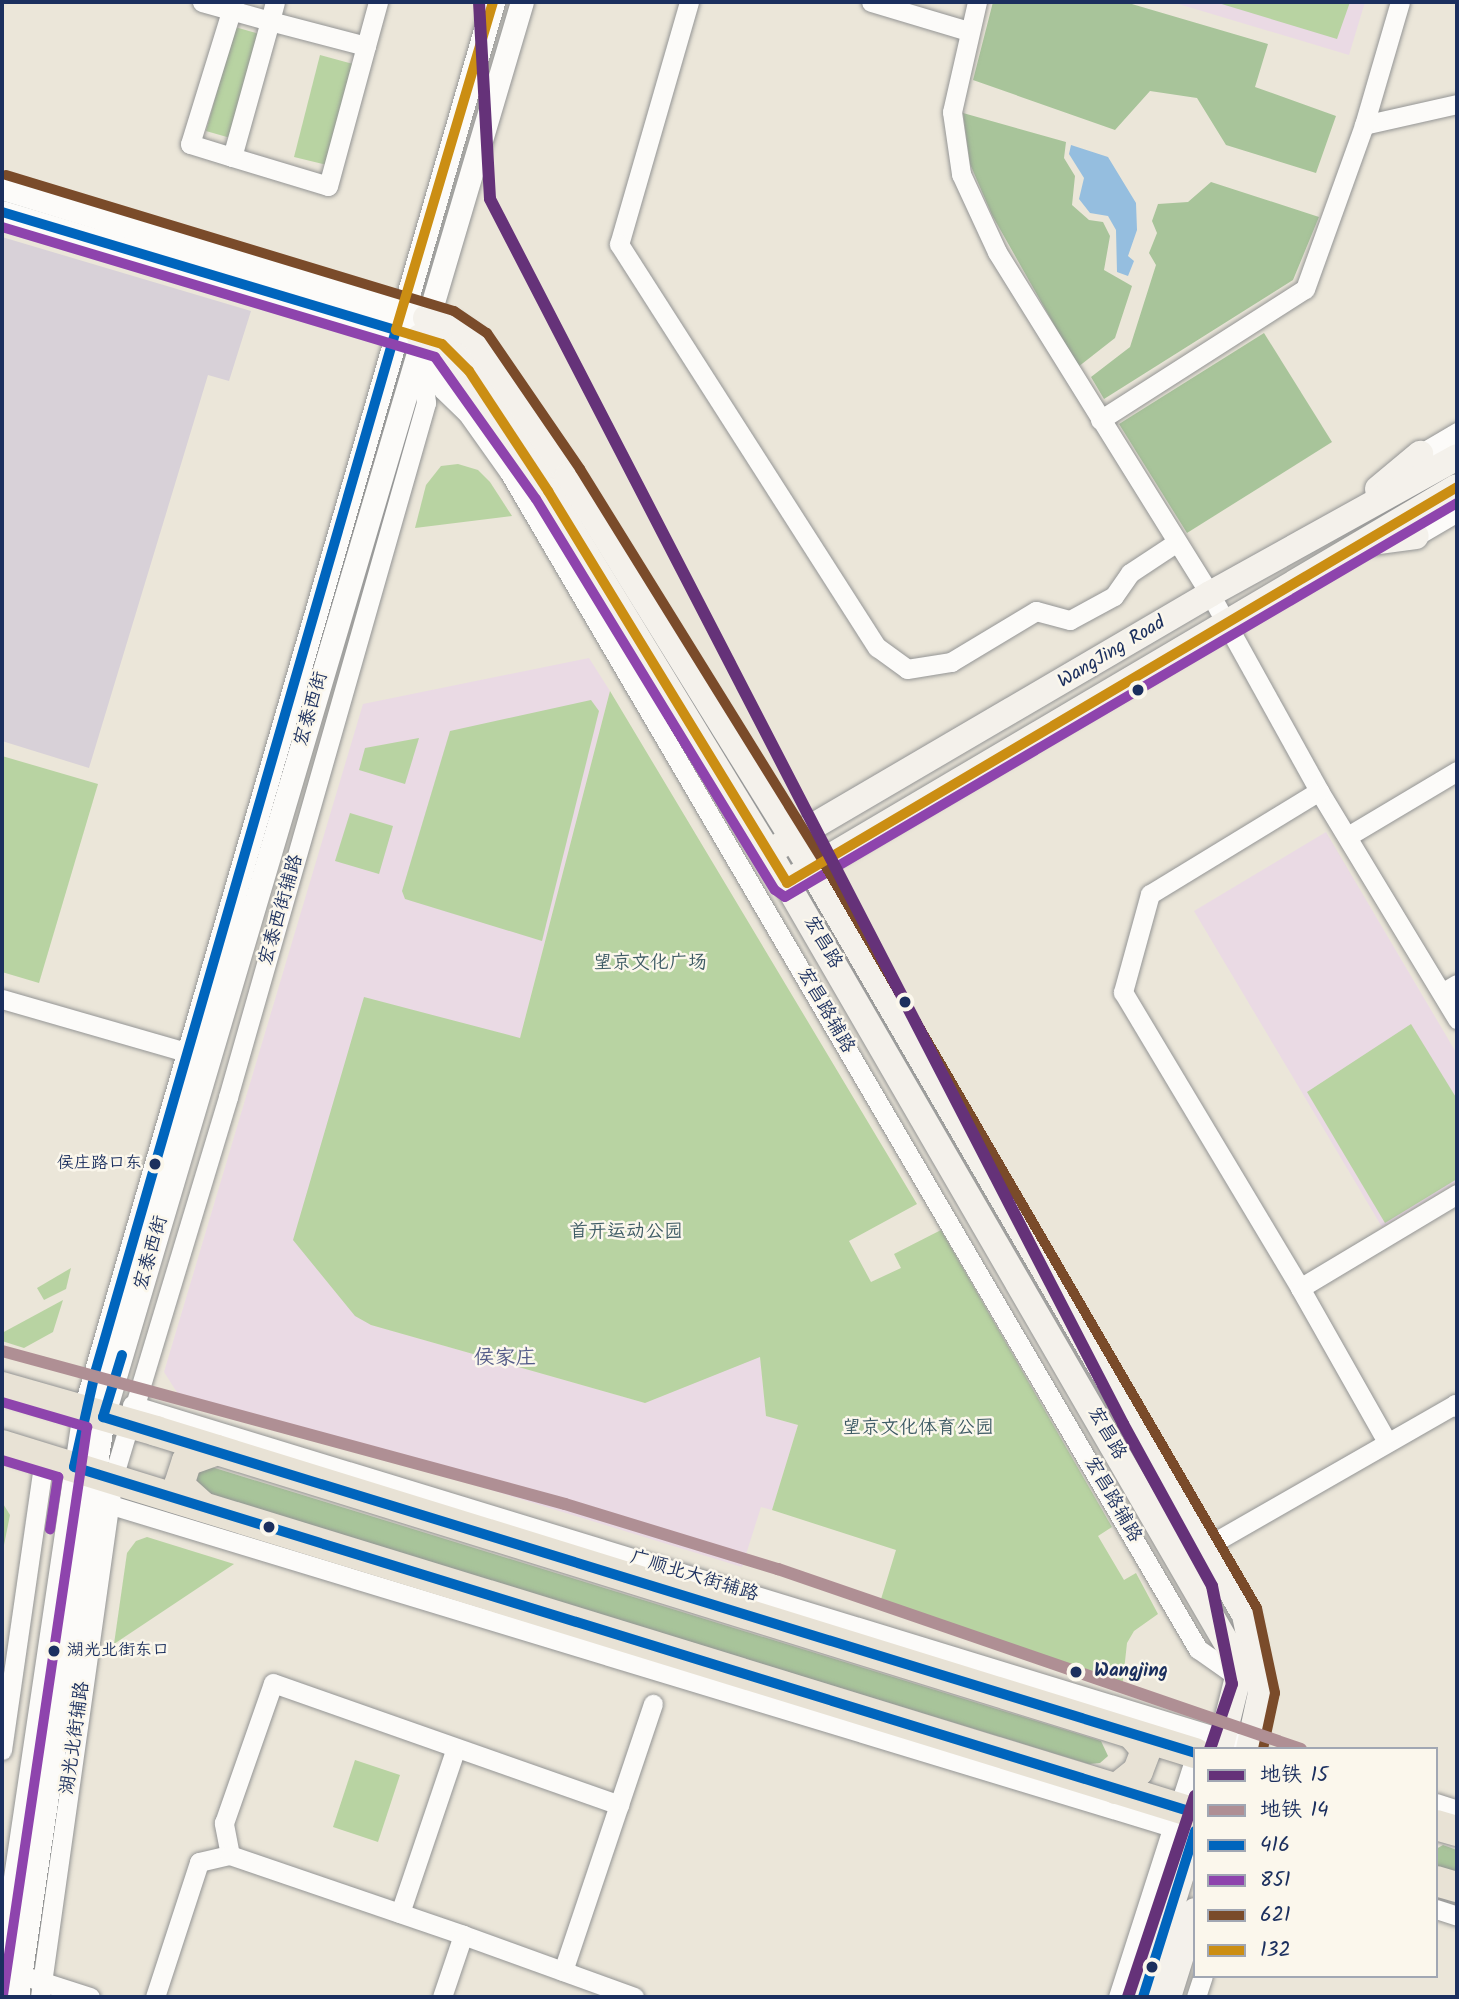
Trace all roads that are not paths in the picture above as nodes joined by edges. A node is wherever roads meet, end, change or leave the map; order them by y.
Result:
1 (202, 2) edge
2 (275, 2) edge
3 (379, 2) edge
4 (493, 2) edge
5 (522, 2) edge
6 (689, 2) edge
7 (871, 2) edge
8 (978, 2) edge
9 (1400, 2) edge
10 (233, 6) edge
11 (270, 21) junction
12 (968, 32) junction
13 (366, 46) junction
14 (1457, 104) edge
15 (1364, 125) junction
16 (232, 157) junction
17 (2, 188) edge
18 (2, 212) edge
19 (411, 324) junction
20 (1100, 420) junction
21 (1457, 432) edge
22 (1420, 454) joint
23 (1457, 457) edge
24 (1457, 487) edge
25 (1457, 512) edge
26 (1350, 532) junction
27 (1416, 536) joint
28 (1177, 542) junction
29 (1210, 594) junction
30 (1226, 621) junction
31 (1457, 771) edge
32 (1319, 791) junction
33 (1348, 836) junction
34 (791, 838) junction
35 (769, 853) junction
36 (810, 867) junction
37 (787, 883) junction
38 (1450, 988) edge
39 (2, 999) edge
40 (1457, 1019) edge
41 (189, 1053) junction
42 (1457, 1194) edge
43 (1300, 1288) junction
44 (2, 1387) edge
45 (1457, 1408) edge
46 (112, 1414) junction
47 (1387, 1442) junction
48 (2, 1445) edge
49 (217, 1450) junction
50 (44, 1458) junction
51 (97, 1480) junction
52 (202, 1506) junction
53 (1204, 1548) junction
54 (1238, 1677) junction
55 (653, 1704) dead end
56 (1133, 1735) junction
57 (1222, 1744) edge
58 (1253, 1744) edge
59 (456, 1748) junction
60 (2, 1750) edge
61 (1193, 1754) edge
62 (1193, 1775) edge
63 (1116, 1788) junction
64 (1438, 1804) edge
65 (620, 1805) junction
66 (1457, 1810) edge
67 (1188, 1824) edge
68 (1438, 1826) edge
69 (1457, 1831) edge
70 (230, 1855) junction
71 (1438, 1882) edge
72 (1457, 1887) edge
73 (1438, 1910) edge
74 (400, 1913) junction
75 (1193, 1916) edge
76 (1457, 1916) edge
77 (464, 1935) junction
78 (8, 1969) edge
79 (563, 1971) junction
80 (1202, 1978) edge
81 (42, 1989) edge
82 (17, 1997) edge
83 (90, 1997) edge
84 (155, 1997) edge
85 (442, 1997) edge
86 (634, 1997) edge
87 (1118, 1997) edge
88 (1143, 1997) edge
89 (1168, 1997) edge
90 (1196, 1997) edge

1 - 10 street
2 - 11 street
3 - 13 street
4 - 19 street, 宏泰西街
5 - 19 street, 宏泰西街
6 - 28 street
7 - 12 street
8 - 12 street
9 - 15 street
10 - 11 street
10 - 16 street
11 - 13 street
11 - 16 street
12 - 20 street
13 - 16 street
14 - 15 street
15 - 20 street
17 - 19 street, 宏昌路
18 - 19 street, 宏昌路
19 - 34 main road, 宏昌路
19 - 35 main road, 宏昌路
19 - 41 street, 宏泰西街
19 - 46 street, 宏泰西街
19 - 46 street, 宏泰西街辅路
19 - 54 street, 宏昌路辅路
20 - 28 street
21 - 22 street
22 - 26 main road
23 - 26 main road, WangJing Road
24 - 26 main road
25 - 27 street
26 - 27 main road
26 - 29 main road, WangJing Road
26 - 30 main road
28 - 29 street
29 - 30 street
29 - 34 main road, WangJing Road
30 - 32 street
30 - 36 main road
31 - 33 street
32 - 33 street
32 - 43 street
33 - 38 street
34 - 35 main road, WangJing Road
34 - 36 main road, 宏昌路
35 - 37 main road, 宏昌路
36 - 37 main road
36 - 53 main road, 宏昌路
37 - 54 main road, 宏昌路
38 - 40 street
39 - 41 street
41 - 46 street, 宏泰西街
42 - 43 street
43 - 47 street
44 - 46 main road
45 - 47 street
46 - 49 main road
46 - 51 street, 宏泰西街
46 - 51 street, 宏泰西街辅路
46 - 57 street, 广顺北大街辅路
47 - 53 street
48 - 50 main road
49 - 52 main road
49 - 56 main road
50 - 51 main road
50 - 60 street
51 - 52 main road
51 - 67 street
51 - 78 street, 宏泰西街
51 - 81 street, 湖光北街辅路
52 - 63 main road
53 - 58 main road, 宏昌路
54 - 57 main road
55 - 65 street
56 - 61 main road
56 - 63 main road
57 - 58 street, 广顺北大街辅路
59 - 65 street
59 - 70 street
59 - 74 street
62 - 67 street
63 - 67 main road
64 - 66 street
65 - 79 street
67 - 87 street
67 - 88 main road
68 - 69 main road
70 - 74 street
70 - 84 street
71 - 72 main road
73 - 76 street
74 - 77 street
75 - 89 main road
77 - 79 street
77 - 85 street
78 - 81 street
78 - 82 street, 宏泰西街
79 - 86 street
80 - 90 street
81 - 83 street

